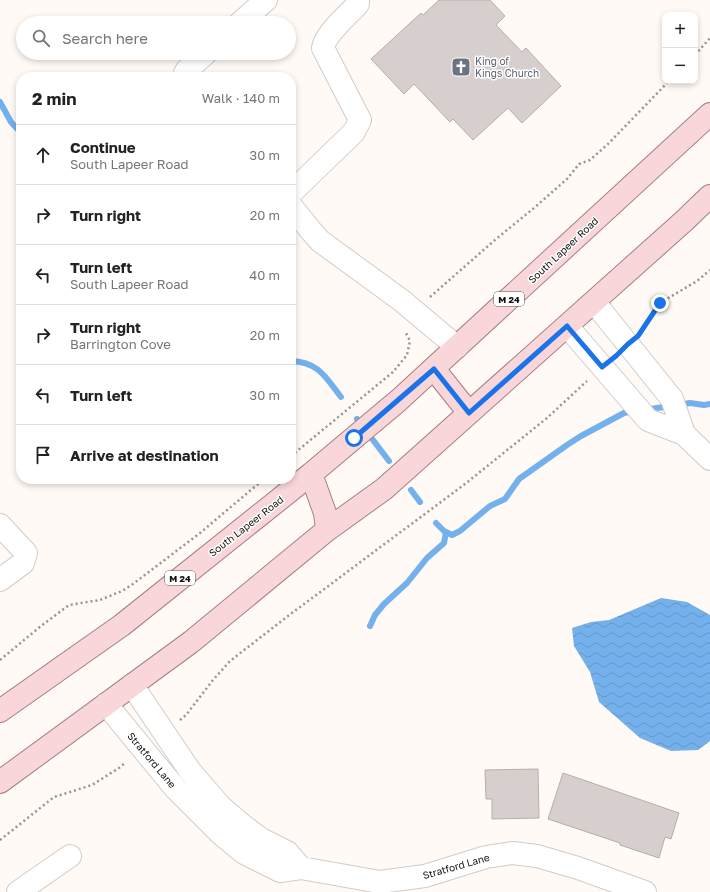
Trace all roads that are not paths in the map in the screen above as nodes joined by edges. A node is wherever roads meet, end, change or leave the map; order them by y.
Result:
1 (266, 0) edge
2 (358, 0) edge
3 (248, 16) edge
4 (198, 60) edge
5 (186, 72) edge
6 (710, 114) edge
7 (296, 188) edge
8 (710, 196) edge
9 (296, 212) edge
10 (594, 302) junction
11 (567, 326) junction
12 (457, 347) junction
13 (434, 369) junction
14 (469, 413) junction
15 (684, 434) junction
16 (710, 459) edge
17 (312, 474) junction
18 (0, 525) edge
19 (327, 530) junction
20 (0, 580) edge
21 (132, 685) junction
22 (106, 704) junction
23 (0, 711) edge
24 (190, 771) junction
25 (0, 782) edge
26 (175, 788) junction
27 (70, 856) dead end
28 (301, 868) junction
29 (381, 887) edge
30 (18, 892) edge
31 (645, 892) edge

1 - 3 street
2 - 7 street
4 - 5 street
6 - 12 main road, South Lapeer Road / M 24
8 - 10 main road
9 - 12 street
10 - 11 main road
10 - 15 street
11 - 14 main road
11 - 15 street
12 - 13 main road, South Lapeer Road / M 24
13 - 14 main road
13 - 17 main road, South Lapeer Road / M 24
14 - 19 main road
15 - 16 street
17 - 19 main road
17 - 23 main road, South Lapeer Road / M 24
18 - 20 street
19 - 21 main road
21 - 22 main road
21 - 24 street
22 - 25 main road
22 - 26 street, Stratford Lane
24 - 26 street
24 - 28 street
26 - 28 street, Stratford Lane
27 - 30 street
28 - 29 street, Stratford Lane
29 - 31 street, Stratford Lane

